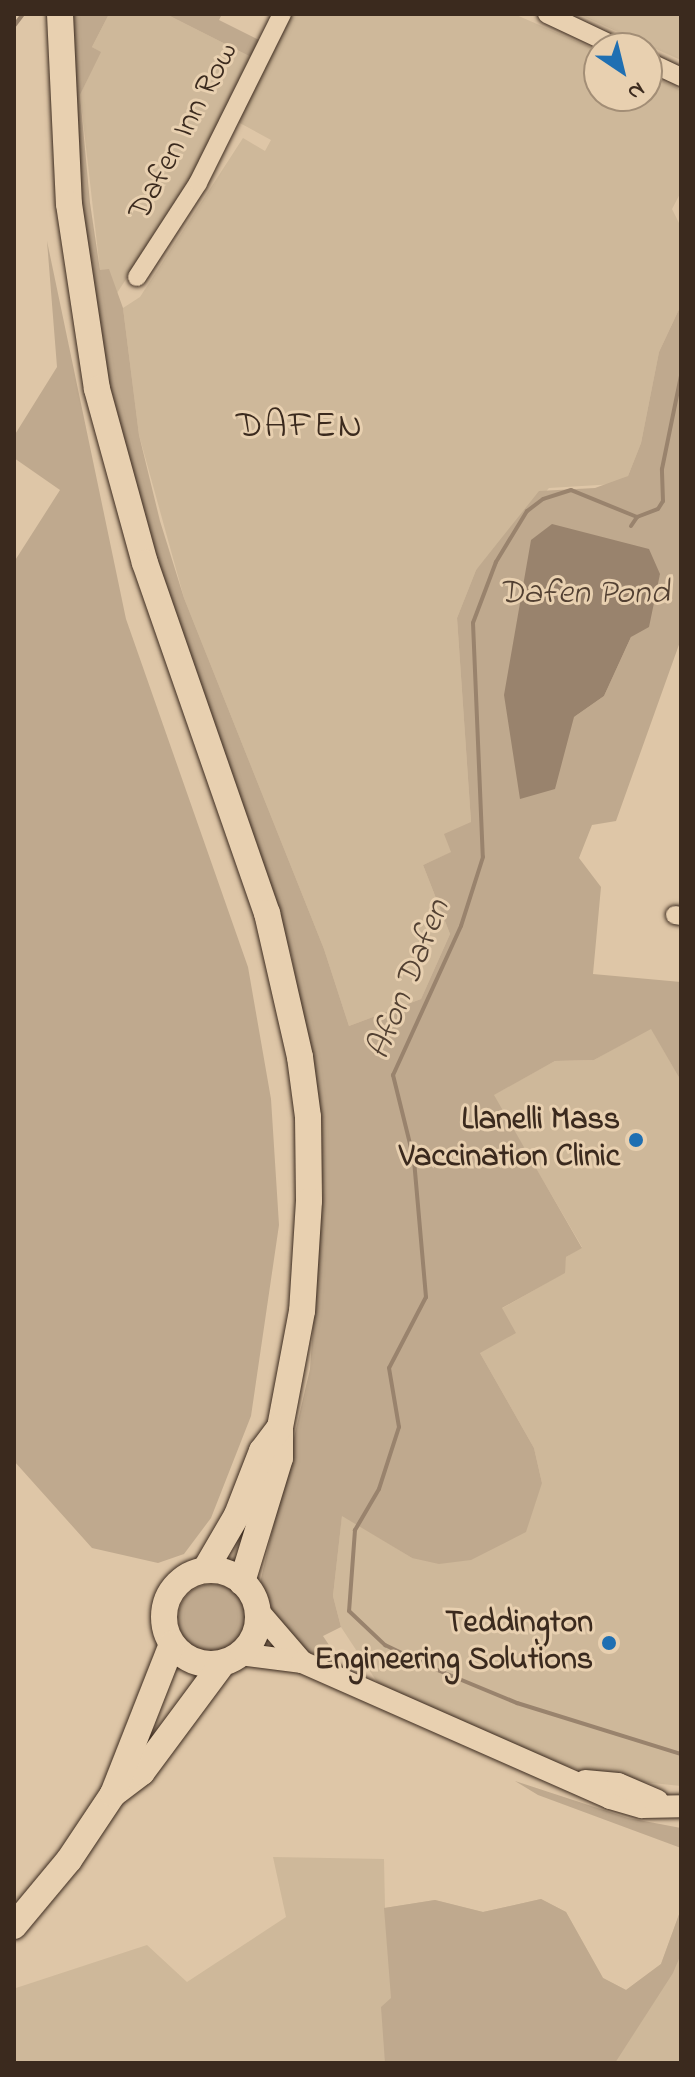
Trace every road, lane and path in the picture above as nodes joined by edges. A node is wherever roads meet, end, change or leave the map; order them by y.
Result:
1 (60, 14) edge
2 (282, 14) edge
3 (547, 14) edge
4 (585, 32) edge
5 (137, 277) dead end
6 (280, 1427) junction
7 (205, 1570) junction
8 (242, 1582) junction
9 (258, 1611) junction
10 (172, 1644) junction
11 (231, 1659) junction
12 (302, 1662) junction
13 (113, 1794) junction
14 (672, 1805) edge
15 (14, 1926) edge

1 - 6 highway
2 - 5 street, Dafen Inn Row
3 - 4 street
6 - 7 highway
6 - 8 highway
7 - 8 highway
7 - 10 highway
8 - 9 highway
9 - 11 highway
9 - 12 main road
10 - 11 highway
10 - 13 highway
11 - 12 main road
11 - 13 highway
12 - 14 main road
13 - 15 highway

